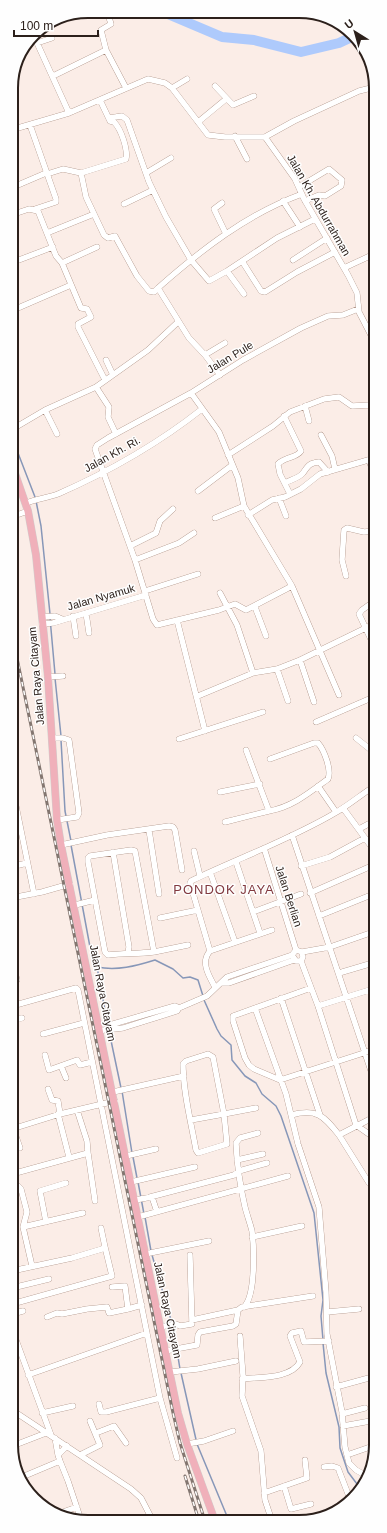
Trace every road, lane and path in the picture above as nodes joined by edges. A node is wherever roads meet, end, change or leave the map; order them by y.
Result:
1 (109, 18) edge
2 (52, 38) dead end
3 (37, 43) joint
4 (106, 50) junction
5 (53, 76) junction
6 (187, 79) dead end
7 (215, 86) dead end
8 (126, 88) junction
9 (172, 88) junction
10 (369, 88) edge
11 (254, 96) dead end
12 (226, 99) junction
13 (100, 100) junction
14 (69, 113) junction
15 (110, 122) junction
16 (198, 122) junction
17 (30, 125) junction
18 (18, 128) edge
19 (236, 136) junction
20 (265, 137) junction
21 (137, 148) junction
22 (126, 151) junction
23 (171, 158) dead end
24 (246, 159) dead end
25 (81, 173) junction
26 (146, 173) junction
27 (47, 174) junction
28 (18, 185) edge
29 (299, 187) junction
30 (153, 190) junction
31 (302, 194) junction
32 (283, 201) junction
33 (305, 201) junction
34 (222, 203) dead end
35 (124, 204) dead end
36 (35, 209) junction
37 (18, 213) edge
38 (94, 214) junction
39 (315, 219) junction
40 (300, 227) junction
41 (48, 233) junction
42 (226, 234) junction
43 (327, 238) junction
44 (53, 247) junction
45 (97, 247) dead end
46 (335, 252) junction
47 (369, 256) edge
48 (18, 260) edge
49 (191, 260) junction
50 (293, 260) dead end
51 (242, 261) junction
52 (62, 263) junction
53 (344, 268) junction
54 (227, 271) junction
55 (71, 285) junction
56 (158, 288) junction
57 (244, 294) dead end
58 (18, 308) edge
59 (358, 309) junction
60 (178, 322) junction
61 (369, 332) edge
62 (225, 343) dead end
63 (205, 355) junction
64 (106, 360) dead end
65 (113, 375) junction
66 (220, 375) junction
67 (105, 380) junction
68 (96, 387) junction
69 (191, 393) junction
70 (369, 405) edge
71 (305, 406) junction
72 (202, 409) junction
73 (45, 410) junction
74 (284, 416) junction
75 (309, 421) dead end
76 (18, 428) edge
77 (57, 434) dead end
78 (116, 434) junction
79 (321, 435) dead end
80 (228, 455) junction
81 (369, 460) edge
82 (231, 466) junction
83 (335, 469) junction
84 (103, 472) junction
85 (328, 472) junction
86 (18, 478) edge
87 (285, 483) junction
88 (198, 491) dead end
89 (290, 494) junction
90 (279, 498) junction
91 (29, 502) junction
92 (244, 506) junction
93 (173, 509) dead end
94 (28, 511) junction
95 (248, 514) junction
96 (18, 515) edge
97 (286, 516) dead end
98 (215, 518) dead end
99 (369, 532) edge
100 (194, 533) dead end
101 (130, 546) junction
102 (135, 560) junction
103 (198, 574) dead end
104 (346, 576) dead end
105 (292, 586) junction
106 (145, 593) junction
107 (220, 593) dead end
108 (369, 605) edge
109 (228, 607) junction
110 (255, 607) junction
111 (86, 613) junction
112 (74, 616) junction
113 (48, 620) junction
114 (178, 620) junction
115 (369, 627) edge
116 (365, 629) junction
117 (89, 634) dead end
118 (76, 636) dead end
119 (266, 636) dead end
120 (369, 637) edge
121 (320, 652) junction
122 (300, 660) junction
123 (276, 669) junction
124 (253, 673) junction
125 (61, 676) dead end
126 (50, 677) junction
127 (339, 695) dead end
128 (198, 696) junction
129 (369, 699) edge
130 (288, 700) dead end
131 (314, 702) dead end
132 (263, 712) dead end
133 (316, 722) dead end
134 (205, 732) junction
135 (58, 738) junction
136 (356, 738) dead end
137 (179, 739) dead end
138 (369, 748) edge
139 (246, 750) dead end
140 (270, 759) dead end
141 (260, 784) junction
142 (318, 786) junction
143 (369, 789) edge
144 (220, 792) dead end
145 (343, 808) junction
146 (269, 812) junction
147 (336, 812) junction
148 (18, 816) edge
149 (61, 820) junction
150 (225, 822) dead end
151 (369, 824) edge
152 (359, 829) junction
153 (149, 830) junction
154 (292, 835) junction
155 (365, 838) junction
156 (369, 843) edge
157 (64, 845) junction
158 (264, 848) junction
159 (194, 851) dead end
160 (113, 852) junction
161 (27, 862) junction
162 (236, 862) junction
163 (18, 864) edge
164 (301, 866) junction
165 (369, 867) edge
166 (182, 870) dead end
167 (210, 872) junction
168 (200, 876) junction
169 (70, 884) junction
170 (310, 893) junction
171 (34, 894) junction
172 (159, 894) dead end
173 (301, 894) dead end
174 (369, 896) edge
175 (18, 897) edge
176 (93, 901) junction
177 (280, 902) junction
178 (78, 905) junction
179 (198, 910) junction
180 (253, 912) junction
181 (319, 916) junction
182 (160, 918) dead end
183 (272, 930) dead end
184 (260, 934) junction
185 (369, 934) edge
186 (235, 942) junction
187 (188, 945) dead end
188 (330, 947) junction
189 (210, 951) junction
190 (128, 952) junction
191 (154, 952) junction
192 (296, 954) junction
193 (301, 961) junction
194 (369, 964) edge
195 (339, 973) junction
196 (215, 987) junction
197 (311, 988) junction
198 (369, 990) edge
199 (347, 997) junction
200 (281, 998) junction
201 (18, 1004) edge
202 (318, 1006) junction
203 (255, 1008) junction
204 (22, 1018) dead end
205 (18, 1019) edge
206 (84, 1023) junction
207 (101, 1030) junction
208 (42, 1034) dead end
209 (369, 1051) edge
210 (365, 1052) junction
211 (45, 1055) dead end
212 (92, 1062) junction
213 (335, 1062) junction
214 (369, 1064) edge
215 (61, 1066) junction
216 (306, 1072) junction
217 (184, 1076) junction
218 (66, 1078) dead end
219 (280, 1080) junction
220 (48, 1088) dead end
221 (115, 1092) junction
222 (114, 1101) junction
223 (101, 1105) junction
224 (256, 1108) dead end
225 (77, 1110) junction
226 (59, 1114) junction
227 (224, 1114) junction
228 (291, 1115) junction
229 (320, 1115) junction
230 (369, 1119) edge
231 (191, 1120) junction
232 (356, 1125) junction
233 (18, 1127) edge
234 (258, 1133) dead end
235 (369, 1134) edge
236 (339, 1135) junction
237 (18, 1143) edge
238 (20, 1148) dead end
239 (156, 1149) dead end
240 (88, 1153) junction
241 (263, 1154) dead end
242 (128, 1155) junction
243 (69, 1157) junction
244 (237, 1160) junction
245 (267, 1163) dead end
246 (195, 1167) dead end
247 (18, 1172) edge
248 (239, 1172) junction
249 (288, 1176) dead end
250 (134, 1181) junction
251 (66, 1183) dead end
252 (369, 1184) edge
253 (18, 1186) edge
254 (242, 1188) junction
255 (148, 1197) junction
256 (136, 1199) junction
257 (96, 1201) dead end
258 (83, 1213) dead end
259 (155, 1213) junction
260 (140, 1216) junction
261 (46, 1222) junction
262 (302, 1226) dead end
263 (23, 1227) junction
264 (101, 1228) dead end
265 (252, 1237) junction
266 (209, 1241) dead end
267 (105, 1247) junction
268 (148, 1253) junction
269 (190, 1255) dead end
270 (32, 1266) junction
271 (18, 1269) edge
272 (49, 1279) dead end
273 (18, 1287) edge
274 (112, 1287) dead end
275 (313, 1296) dead end
276 (18, 1302) edge
277 (142, 1305) junction
278 (244, 1307) junction
279 (128, 1309) junction
280 (359, 1309) dead end
281 (238, 1310) junction
282 (23, 1311) dead end
283 (18, 1312) edge
284 (327, 1312) junction
285 (47, 1316) dead end
286 (192, 1320) junction
287 (160, 1327) junction
288 (147, 1333) junction
289 (240, 1336) dead end
290 (325, 1342) junction
291 (168, 1350) junction
292 (18, 1355) edge
293 (236, 1360) dead end
294 (172, 1372) junction
295 (28, 1375) junction
296 (369, 1378) edge
297 (242, 1379) junction
298 (336, 1387) junction
299 (160, 1398) junction
300 (99, 1404) dead end
301 (73, 1406) dead end
302 (365, 1408) dead end
303 (42, 1413) junction
304 (18, 1414) edge
305 (342, 1414) junction
306 (90, 1421) dead end
307 (369, 1421) edge
308 (343, 1426) junction
309 (233, 1431) dead end
310 (96, 1433) junction
311 (51, 1435) junction
312 (126, 1443) dead end
313 (18, 1444) edge
314 (189, 1444) junction
315 (67, 1446) junction
316 (369, 1447) edge
317 (58, 1455) junction
318 (80, 1455) junction
319 (347, 1455) junction
320 (177, 1458) dead end
321 (305, 1460) dead end
322 (60, 1461) junction
323 (324, 1467) dead end
324 (363, 1474) edge
325 (25, 1476) edge
326 (284, 1486) junction
327 (264, 1493) junction
328 (348, 1495) edge
329 (311, 1504) dead end
330 (77, 1507) junction
331 (66, 1511) edge
332 (79, 1514) edge
333 (150, 1515) edge
334 (213, 1515) edge
335 (270, 1515) edge

1 - 4 street
2 - 3 street
3 - 5 street
4 - 5 street
4 - 8 street
5 - 14 street
6 - 9 street
7 - 12 street
8 - 9 street
8 - 13 street
9 - 16 street
10 - 20 street
11 - 12 street
12 - 16 street
13 - 14 street
13 - 15 street
14 - 17 street
15 - 21 street
15 - 22 street
16 - 19 street
17 - 18 street
17 - 27 street
19 - 20 street
19 - 24 street
20 - 29 street, Jalan Kh. Abdurrahman
21 - 22 street
21 - 26 street
22 - 25 street
23 - 26 street
25 - 27 street
25 - 38 street
26 - 30 street
27 - 28 street
27 - 36 street
29 - 31 street, Jalan Kh. Abdurrahman
29 - 33 street
30 - 35 street
30 - 49 street
31 - 32 street
31 - 33 street, Jalan Kh. Abdurrahman
32 - 40 street
32 - 42 street
33 - 39 street, Jalan Kh. Abdurrahman
34 - 42 street
36 - 37 street
36 - 41 street
38 - 41 street
38 - 56 street
39 - 40 street
39 - 43 street, Jalan Kh. Abdurrahman
40 - 51 street
41 - 44 street
42 - 49 street
43 - 46 street, Jalan Kh. Abdurrahman
43 - 50 street
44 - 48 street
44 - 52 street
45 - 52 street
46 - 51 street
46 - 53 street, Jalan Kh. Abdurrahman
47 - 53 street
49 - 54 street
49 - 56 street
51 - 54 street
52 - 55 street
53 - 59 street, Jalan Kh. Abdurrahman
54 - 57 street
55 - 58 street
55 - 67 street
56 - 60 street
59 - 61 street, Jalan Kh. Abdurrahman
59 - 66 street, Jalan Pule
60 - 63 street
60 - 65 street
62 - 63 street
63 - 66 street
64 - 65 street
65 - 67 street
66 - 69 street, Jalan Pule
67 - 68 street
68 - 73 street
68 - 78 street
69 - 72 street
69 - 78 street, Jalan Pule
70 - 71 street
71 - 74 street
71 - 75 street
72 - 80 street
72 - 84 street, Jalan Kh. Ri.
73 - 76 street
73 - 77 street
74 - 80 street
74 - 87 street
78 - 84 street, Jalan Pule
79 - 83 street
80 - 82 street
81 - 83 street
82 - 88 street
82 - 92 street
83 - 85 street
84 - 91 street, Jalan Kh. Ri.
84 - 101 street
85 - 87 street
85 - 89 street
86 - 91 main road, Jalan Raya Citayam
87 - 89 street
89 - 90 street
90 - 95 street
90 - 97 street
91 - 94 main road, Jalan Raya Citayam
92 - 95 street
92 - 98 street
93 - 101 street
94 - 96 street
94 - 113 main road, Jalan Raya Citayam
95 - 105 street
99 - 104 street
100 - 102 street
101 - 102 street
102 - 106 street
103 - 106 street, Jalan Nyamuk
105 - 110 street
105 - 121 street
106 - 111 street, Jalan Nyamuk
106 - 114 street
107 - 109 street
108 - 116 street
109 - 110 street
109 - 114 street
109 - 124 street
110 - 119 street
111 - 112 street, Jalan Nyamuk
111 - 117 street
112 - 113 street, Jalan Nyamuk
112 - 118 street
113 - 126 main road, Jalan Raya Citayam
114 - 128 street
115 - 116 street
116 - 120 street
116 - 121 street
121 - 122 street
121 - 127 street
122 - 123 street
122 - 131 street
123 - 124 street
123 - 130 street
124 - 128 street
125 - 126 street
126 - 135 main road, Jalan Raya Citayam
128 - 134 street
129 - 133 street
132 - 134 street
134 - 137 street
135 - 149 main road, Jalan Raya Citayam
135 - 149 street
136 - 138 street
139 - 141 street
140 - 142 street
141 - 144 street
141 - 146 street
142 - 146 street
142 - 147 street
143 - 145 street
145 - 147 street
145 - 152 street
146 - 150 street
147 - 154 street
148 - 161 street
149 - 157 main road, Jalan Raya Citayam
151 - 152 street
152 - 155 street
153 - 157 street
153 - 166 street
153 - 172 street
154 - 158 street
154 - 164 street
155 - 156 street
155 - 164 street
157 - 169 main road, Jalan Raya Citayam
158 - 162 street
158 - 177 street, Jalan Berlian
159 - 168 street
160 - 176 street
160 - 190 street
160 - 191 street
161 - 163 street
161 - 171 street
162 - 167 street
162 - 180 street
164 - 170 street
165 - 170 street
167 - 168 street
167 - 186 street
168 - 179 street
169 - 171 street
169 - 178 main road, Jalan Raya Citayam
170 - 181 street
171 - 175 street
173 - 177 street
174 - 181 street
176 - 178 street
176 - 190 street
177 - 180 street
177 - 192 street, Jalan Berlian
178 - 207 main road, Jalan Raya Citayam
179 - 182 street
179 - 189 street
180 - 184 street
181 - 188 street
183 - 184 street
184 - 186 street
185 - 188 street
186 - 189 street
187 - 191 street
188 - 192 street
188 - 195 street
189 - 196 street
190 - 191 street
192 - 193 street
192 - 193 street
192 - 196 street
193 - 197 street
194 - 195 street
195 - 199 street
196 - 207 street
197 - 200 street
197 - 202 street
198 - 199 street
199 - 202 street
199 - 210 street
200 - 203 street
200 - 216 street
201 - 206 street
202 - 213 street
203 - 219 street
203 - 219 street
204 - 205 street
206 - 208 street
206 - 212 street
207 - 221 main road, Jalan Raya Citayam
209 - 210 street
210 - 213 street
210 - 214 street
211 - 215 street
212 - 215 street
212 - 223 street
213 - 216 street
213 - 232 street
215 - 218 street
216 - 219 street
216 - 229 street
217 - 221 street
217 - 227 street
217 - 231 street
219 - 228 street
220 - 226 street
221 - 222 main road, Jalan Raya Citayam
222 - 223 street
222 - 242 main road, Jalan Raya Citayam
223 - 225 street
223 - 277 street
224 - 227 street
225 - 226 street
225 - 240 street
226 - 233 street
226 - 243 street
227 - 231 street
227 - 231 street
228 - 229 street
228 - 284 street
229 - 236 street
230 - 232 street
232 - 235 street
232 - 236 street
234 - 244 street
236 - 252 street
237 - 238 street
239 - 242 street
240 - 243 street
240 - 257 street
241 - 244 street
242 - 250 main road, Jalan Raya Citayam
243 - 247 street
244 - 248 street
245 - 248 street
246 - 250 street
248 - 254 street
248 - 255 street
249 - 254 street
250 - 256 main road, Jalan Raya Citayam
251 - 261 street
253 - 263 street
254 - 259 street
254 - 265 street
255 - 256 street
255 - 259 street
256 - 260 main road, Jalan Raya Citayam
258 - 261 street
259 - 260 street
260 - 268 main road, Jalan Raya Citayam
261 - 263 street
262 - 265 street
263 - 270 street
264 - 267 street
265 - 278 street
266 - 268 street
267 - 270 street
267 - 276 street
268 - 287 main road, Jalan Raya Citayam
269 - 286 street
270 - 271 street
272 - 273 street
274 - 279 street
275 - 278 street
277 - 279 street
277 - 288 street
278 - 281 street
279 - 285 street
280 - 284 street
281 - 286 street
281 - 291 street
282 - 283 street
284 - 290 street
286 - 287 street
287 - 291 main road, Jalan Raya Citayam
288 - 295 street
288 - 299 street
289 - 297 street
290 - 297 street
290 - 298 street
291 - 294 main road, Jalan Raya Citayam
292 - 295 street
293 - 294 street
294 - 314 main road, Jalan Raya Citayam
295 - 303 street
296 - 298 street
297 - 327 street
298 - 305 street
299 - 300 street
299 - 320 street
301 - 303 street
302 - 305 street
303 - 311 street
304 - 311 street
305 - 308 street
306 - 310 street
307 - 308 street
308 - 319 street
309 - 314 street
310 - 312 street
310 - 318 street
311 - 313 street
311 - 315 street
311 - 317 street
314 - 334 main road, Jalan Raya Citayam
315 - 317 street
315 - 318 street
316 - 319 street
317 - 322 street
318 - 333 street
319 - 324 street
321 - 326 street
322 - 325 street
322 - 330 street
323 - 328 street
326 - 327 street
326 - 329 street
327 - 335 street
330 - 331 street
330 - 332 street

